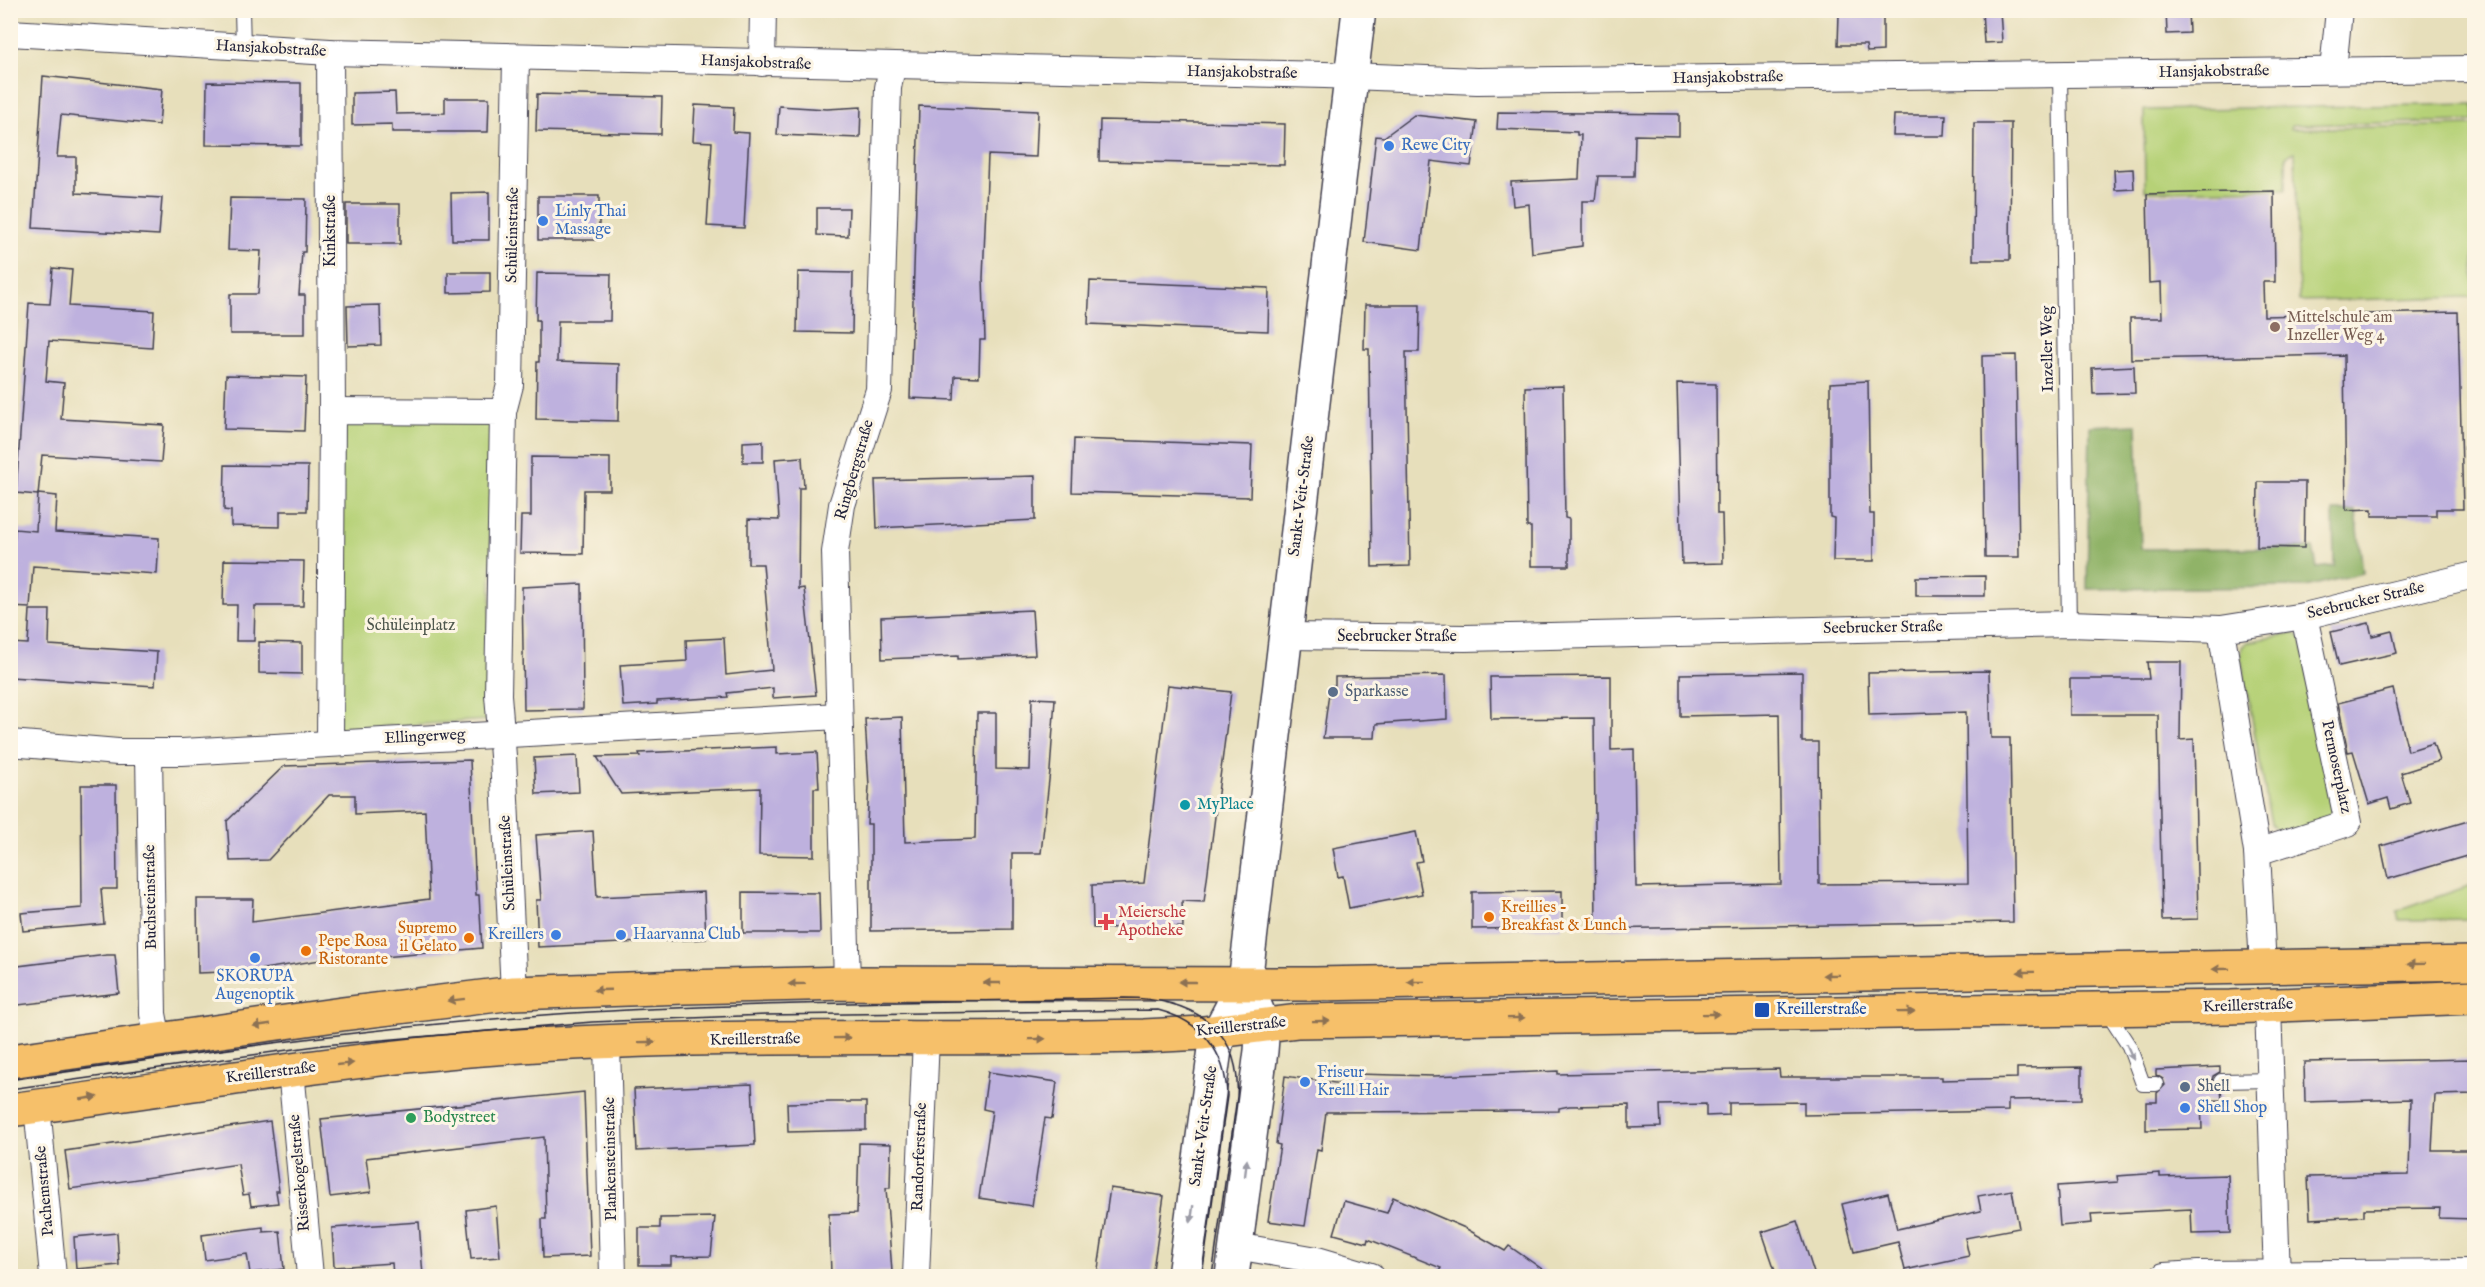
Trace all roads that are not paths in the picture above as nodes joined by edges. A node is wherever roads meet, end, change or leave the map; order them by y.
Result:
1 (242, 10) edge
2 (763, 10) edge
3 (1359, 10) edge
4 (2339, 10) edge
5 (11, 34) edge
6 (10, 41) edge
7 (243, 47) junction
8 (330, 52) junction
9 (516, 57) junction
10 (762, 63) junction
11 (892, 66) junction
12 (2475, 69) edge
13 (2332, 70) junction
14 (2060, 74) junction
15 (1352, 77) junction
16 (332, 411) junction
17 (503, 412) junction
18 (2475, 575) edge
19 (2304, 616) junction
20 (2069, 624) junction
21 (2222, 629) junction
22 (1286, 636) junction
23 (839, 716) junction
24 (501, 733) junction
25 (330, 742) junction
26 (10, 744) edge
27 (148, 753) junction
28 (2257, 852) junction
29 (2475, 963) edge
30 (2263, 968) junction
31 (1245, 982) junction
32 (847, 983) junction
33 (514, 993) junction
34 (2475, 997) edge
35 (2268, 1006) junction
36 (2111, 1009) junction
37 (1263, 1025) junction
38 (1220, 1030) junction
39 (926, 1038) junction
40 (158, 1040) junction
41 (607, 1042) junction
42 (10, 1061) edge
43 (291, 1070) junction
44 (2272, 1080) junction
45 (2221, 1081) dead end
46 (2156, 1084) dead end
47 (24, 1108) edge
48 (1234, 1262) edge
49 (2475, 1272) edge
50 (2278, 1274) edge
51 (53, 1276) edge
52 (310, 1276) edge
53 (614, 1276) edge
54 (915, 1276) edge
55 (1184, 1276) edge
56 (1371, 1276) edge
57 (2164, 1276) edge

1 - 7 lane
2 - 10 street
3 - 15 street, Sankt-Veit-Straße
4 - 13 street
5 - 6 street
5 - 7 street, Hansjakobstraße
7 - 8 street, Hansjakobstraße
8 - 9 street, Hansjakobstraße
8 - 16 street, Kinkstraße
9 - 10 street, Hansjakobstraße
9 - 17 street, Schüleinstraße
10 - 11 street, Hansjakobstraße
11 - 15 street, Hansjakobstraße
11 - 23 street, Ringbergstraße
12 - 13 street, Hansjakobstraße
13 - 14 street, Hansjakobstraße
14 - 15 street, Hansjakobstraße
14 - 20 lane, Inzeller Weg
15 - 22 street, Sankt-Veit-Straße
16 - 17 street
16 - 25 street
17 - 24 street
18 - 19 street, Seebrucker Straße
19 - 21 street, Seebrucker Straße
19 - 28 street, Permoserplatz
20 - 21 street, Seebrucker Straße
20 - 22 street, Seebrucker Straße
21 - 28 street
22 - 31 street, Sankt-Veit-Straße
23 - 24 street, Ellingerweg
23 - 32 street, Ringbergstraße
24 - 25 street, Ellingerweg
24 - 33 street, Schüleinstraße
25 - 27 street, Ellingerweg
26 - 27 street, Ellingerweg
27 - 40 street, Buchsteinstraße
28 - 30 street
29 -> 30 main road
30 -> 31 main road
31 -> 32 main road
31 - 37 street, Sankt-Veit-Straße
31 - 38 street, Sankt-Veit-Straße
32 -> 33 main road
33 -> 40 main road
34 - 35 main road, Kreillerstraße
35 - 36 main road, Kreillerstraße
35 - 44 street
37 -> 36 main road, Kreillerstraße
36 -> 46 lane
37 - 38 main road, Kreillerstraße
48 -> 37 street, Sankt-Veit-Straße
39 -> 38 main road, Kreillerstraße
38 -> 55 street, Sankt-Veit-Straße
41 -> 39 main road, Kreillerstraße
39 - 54 street, Randorferstraße
40 - 42 main road
43 -> 41 main road, Kreillerstraße
41 - 53 street, Plankensteinstraße
47 -> 43 main road, Kreillerstraße
43 - 52 street, Risserkogelstraße
44 - 45 lane
44 - 50 street
47 - 51 street, Pachemstraße
48 - 56 street
49 - 50 street
50 - 57 street

